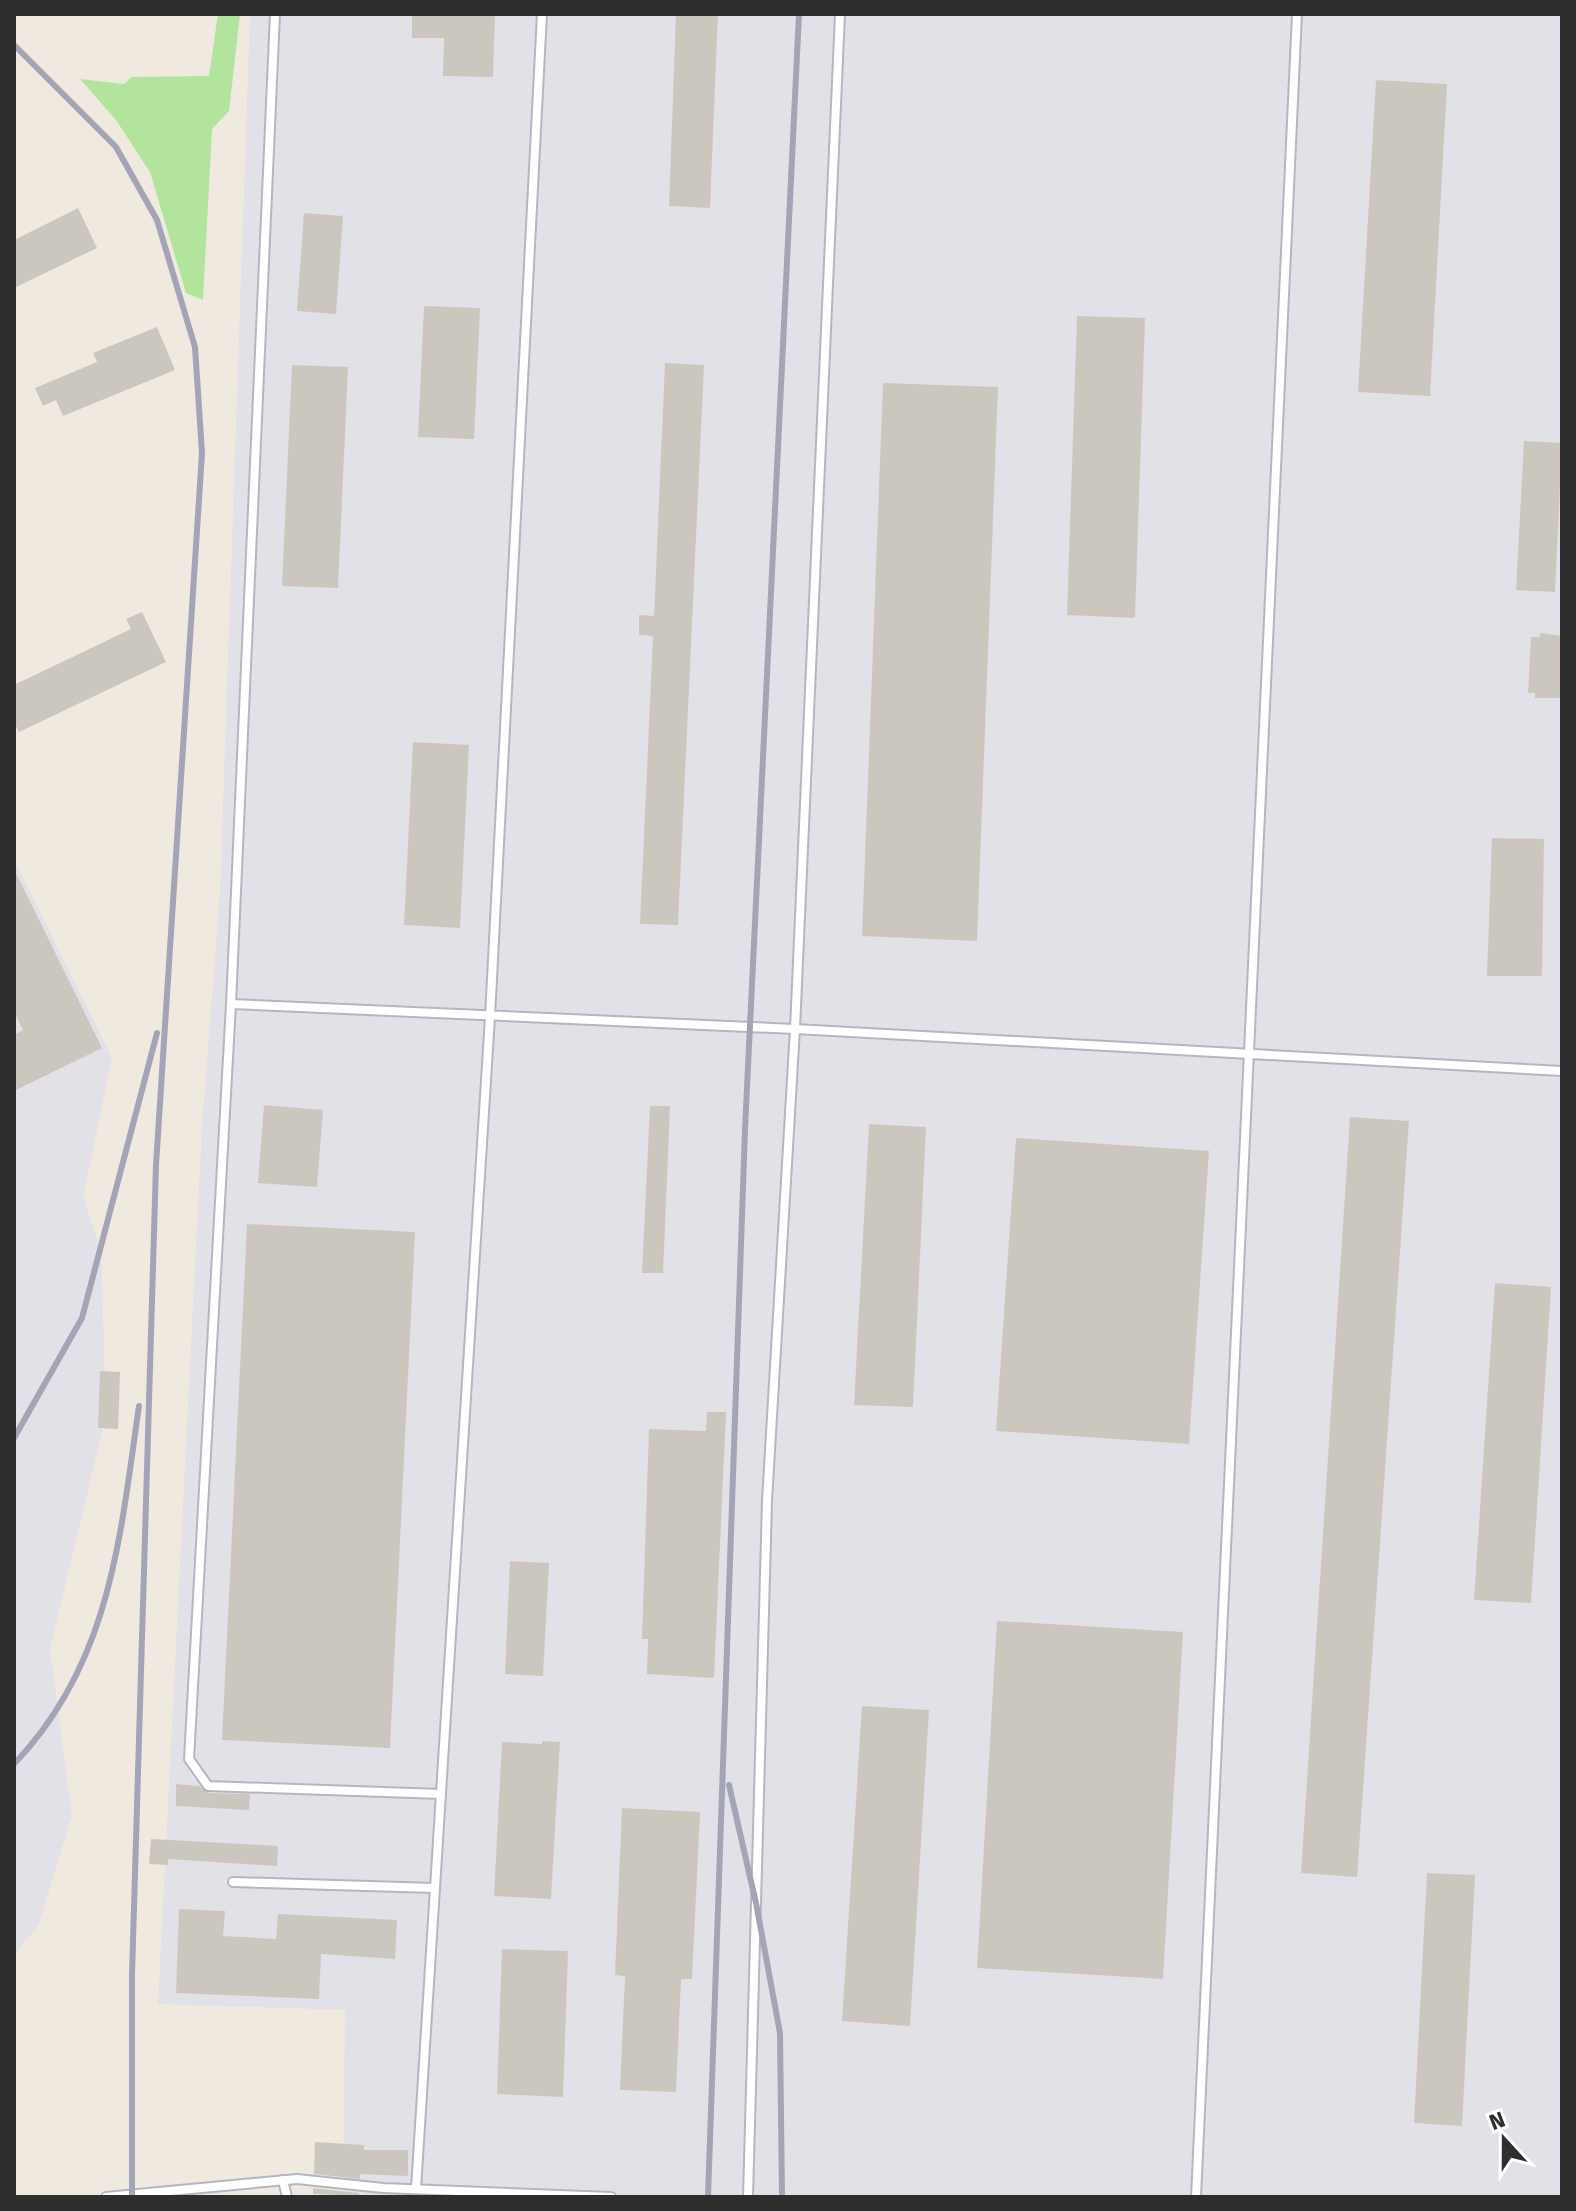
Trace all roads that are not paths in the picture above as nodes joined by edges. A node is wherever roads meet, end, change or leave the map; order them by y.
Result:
1 (275, 14) edge
2 (542, 14) edge
3 (840, 14) edge
4 (1297, 14) edge
5 (231, 1004) junction
6 (490, 1017) junction
7 (795, 1029) junction
8 (1249, 1054) junction
9 (1562, 1071) edge
10 (441, 1794) junction
11 (233, 1882) dead end
12 (435, 1888) junction
13 (283, 2180) junction
14 (226, 2186) junction
15 (416, 2189) junction
16 (432, 2194) edge
17 (106, 2197) edge
18 (226, 2197) edge
19 (287, 2197) edge
20 (611, 2197) edge
21 (748, 2197) edge
22 (1196, 2197) edge

1 - 5 lane
2 - 6 lane
3 - 7 lane
4 - 8 lane
5 - 6 lane
5 - 10 lane
6 - 7 lane
6 - 10 lane
7 - 8 lane
7 - 21 lane
8 - 9 lane
8 - 22 lane
10 - 12 lane
11 - 12 lane
12 - 15 lane
13 - 14 lane
13 - 15 lane
13 - 19 lane
14 - 17 lane
14 - 18 lane
15 - 16 lane
16 - 20 lane

